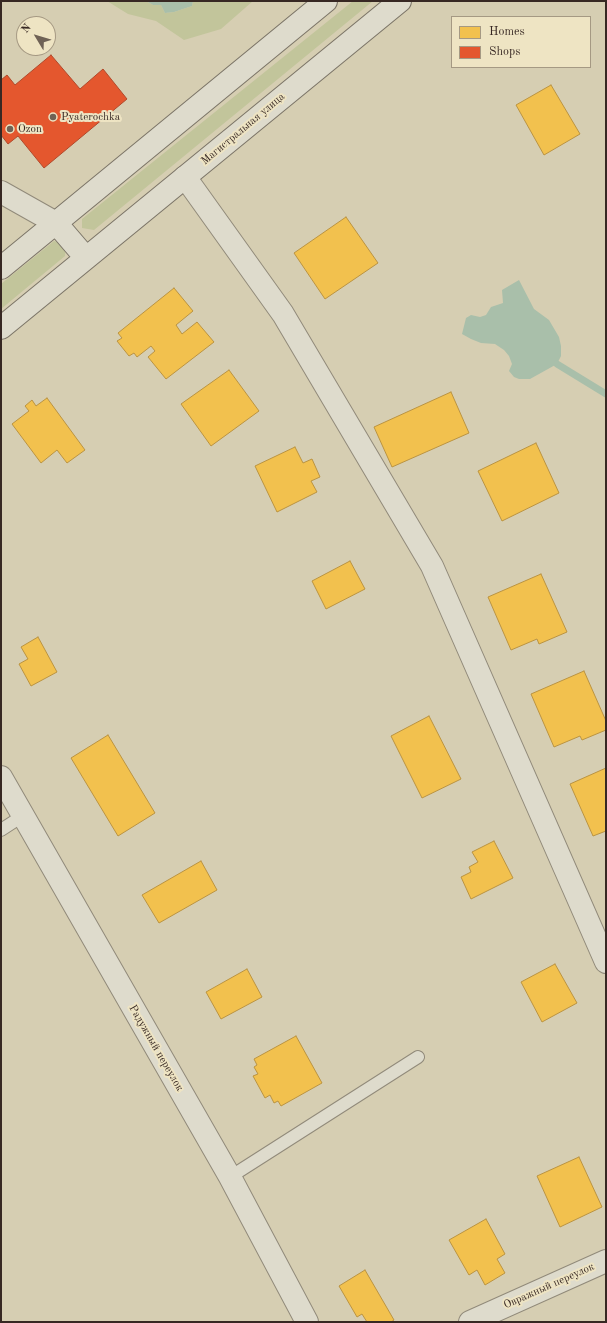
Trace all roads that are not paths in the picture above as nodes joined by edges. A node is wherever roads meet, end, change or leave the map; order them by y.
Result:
1 (326, 1) edge
2 (400, 1) edge
3 (185, 177) junction
4 (1, 192) edge
5 (56, 223) junction
6 (86, 258) junction
7 (1, 268) edge
8 (1, 328) edge
9 (1, 777) edge
10 (24, 815) junction
11 (1, 830) edge
12 (606, 962) edge
13 (418, 1057) dead end
14 (230, 1177) junction
15 (606, 1261) edge
16 (307, 1322) edge
17 (470, 1322) edge

1 - 5 street
2 - 3 street, Магистральная улица
3 - 6 street, Магистральная улица
3 - 12 street
4 - 5 street
5 - 6 street
5 - 7 street
6 - 8 street, Магистральная улица
9 - 10 street, Радужный переулок
10 - 11 lane
10 - 14 street, Радужный переулок
13 - 14 lane
14 - 16 street, Радужный переулок
15 - 17 street, Овражный переулок

